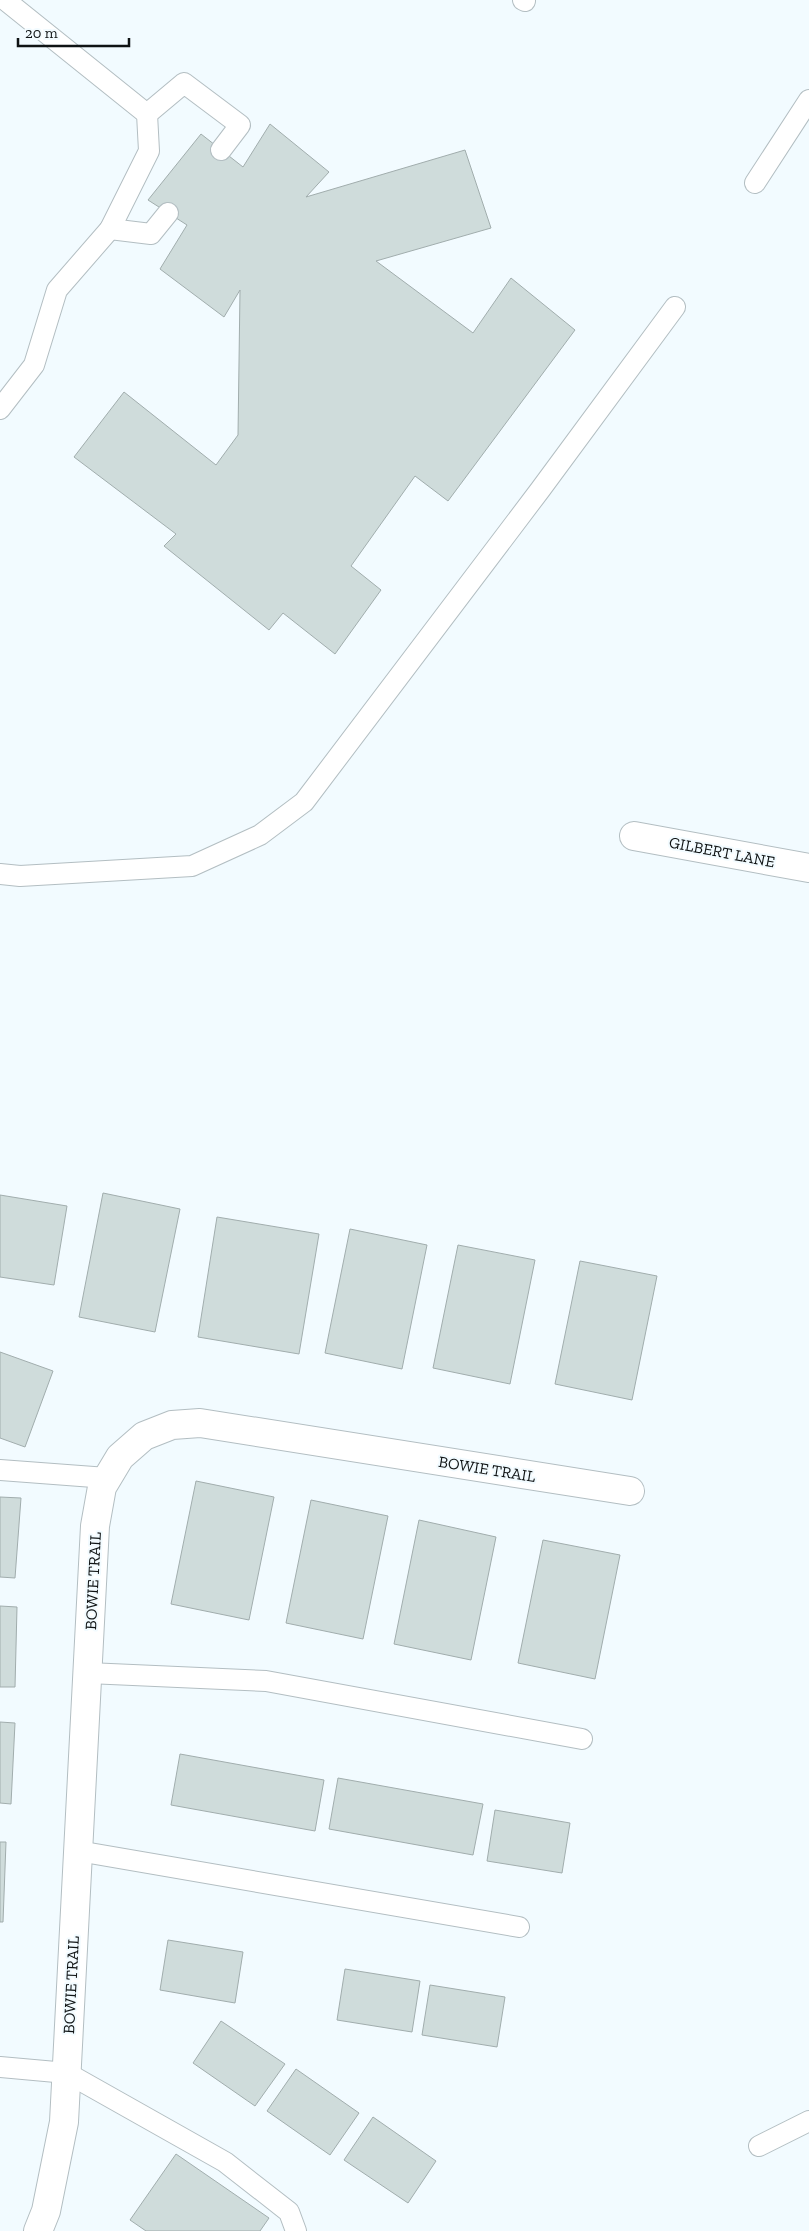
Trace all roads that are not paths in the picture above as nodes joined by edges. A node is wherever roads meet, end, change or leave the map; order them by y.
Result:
1 (5, 0) edge
2 (809, 100) edge
3 (147, 114) junction
4 (221, 150) dead end
5 (755, 183) dead end
6 (168, 213) dead end
7 (110, 230) junction
8 (675, 307) dead end
9 (0, 409) edge
10 (634, 836) dead end
11 (809, 868) edge
12 (0, 874) edge
13 (0, 1470) edge
14 (107, 1478) junction
15 (630, 1491) dead end
16 (88, 1673) junction
17 (582, 1739) dead end
18 (78, 1851) junction
19 (519, 1927) dead end
20 (0, 2067) edge
21 (67, 2073) junction
22 (809, 2121) edge
23 (759, 2146) dead end
24 (38, 2231) edge
25 (296, 2231) edge

1 - 3 lane
2 - 5 lane
3 - 4 lane
3 - 7 lane
6 - 7 lane
7 - 9 lane
8 - 12 lane
10 - 11 street, GILBERT LANE
13 - 14 lane
14 - 15 street, BOWIE TRAIL
14 - 16 street, BOWIE TRAIL
16 - 17 lane
16 - 18 street, BOWIE TRAIL
18 - 19 lane
18 - 21 street, BOWIE TRAIL
20 - 21 lane
21 - 24 street, BOWIE TRAIL
21 - 25 lane
22 - 23 lane

